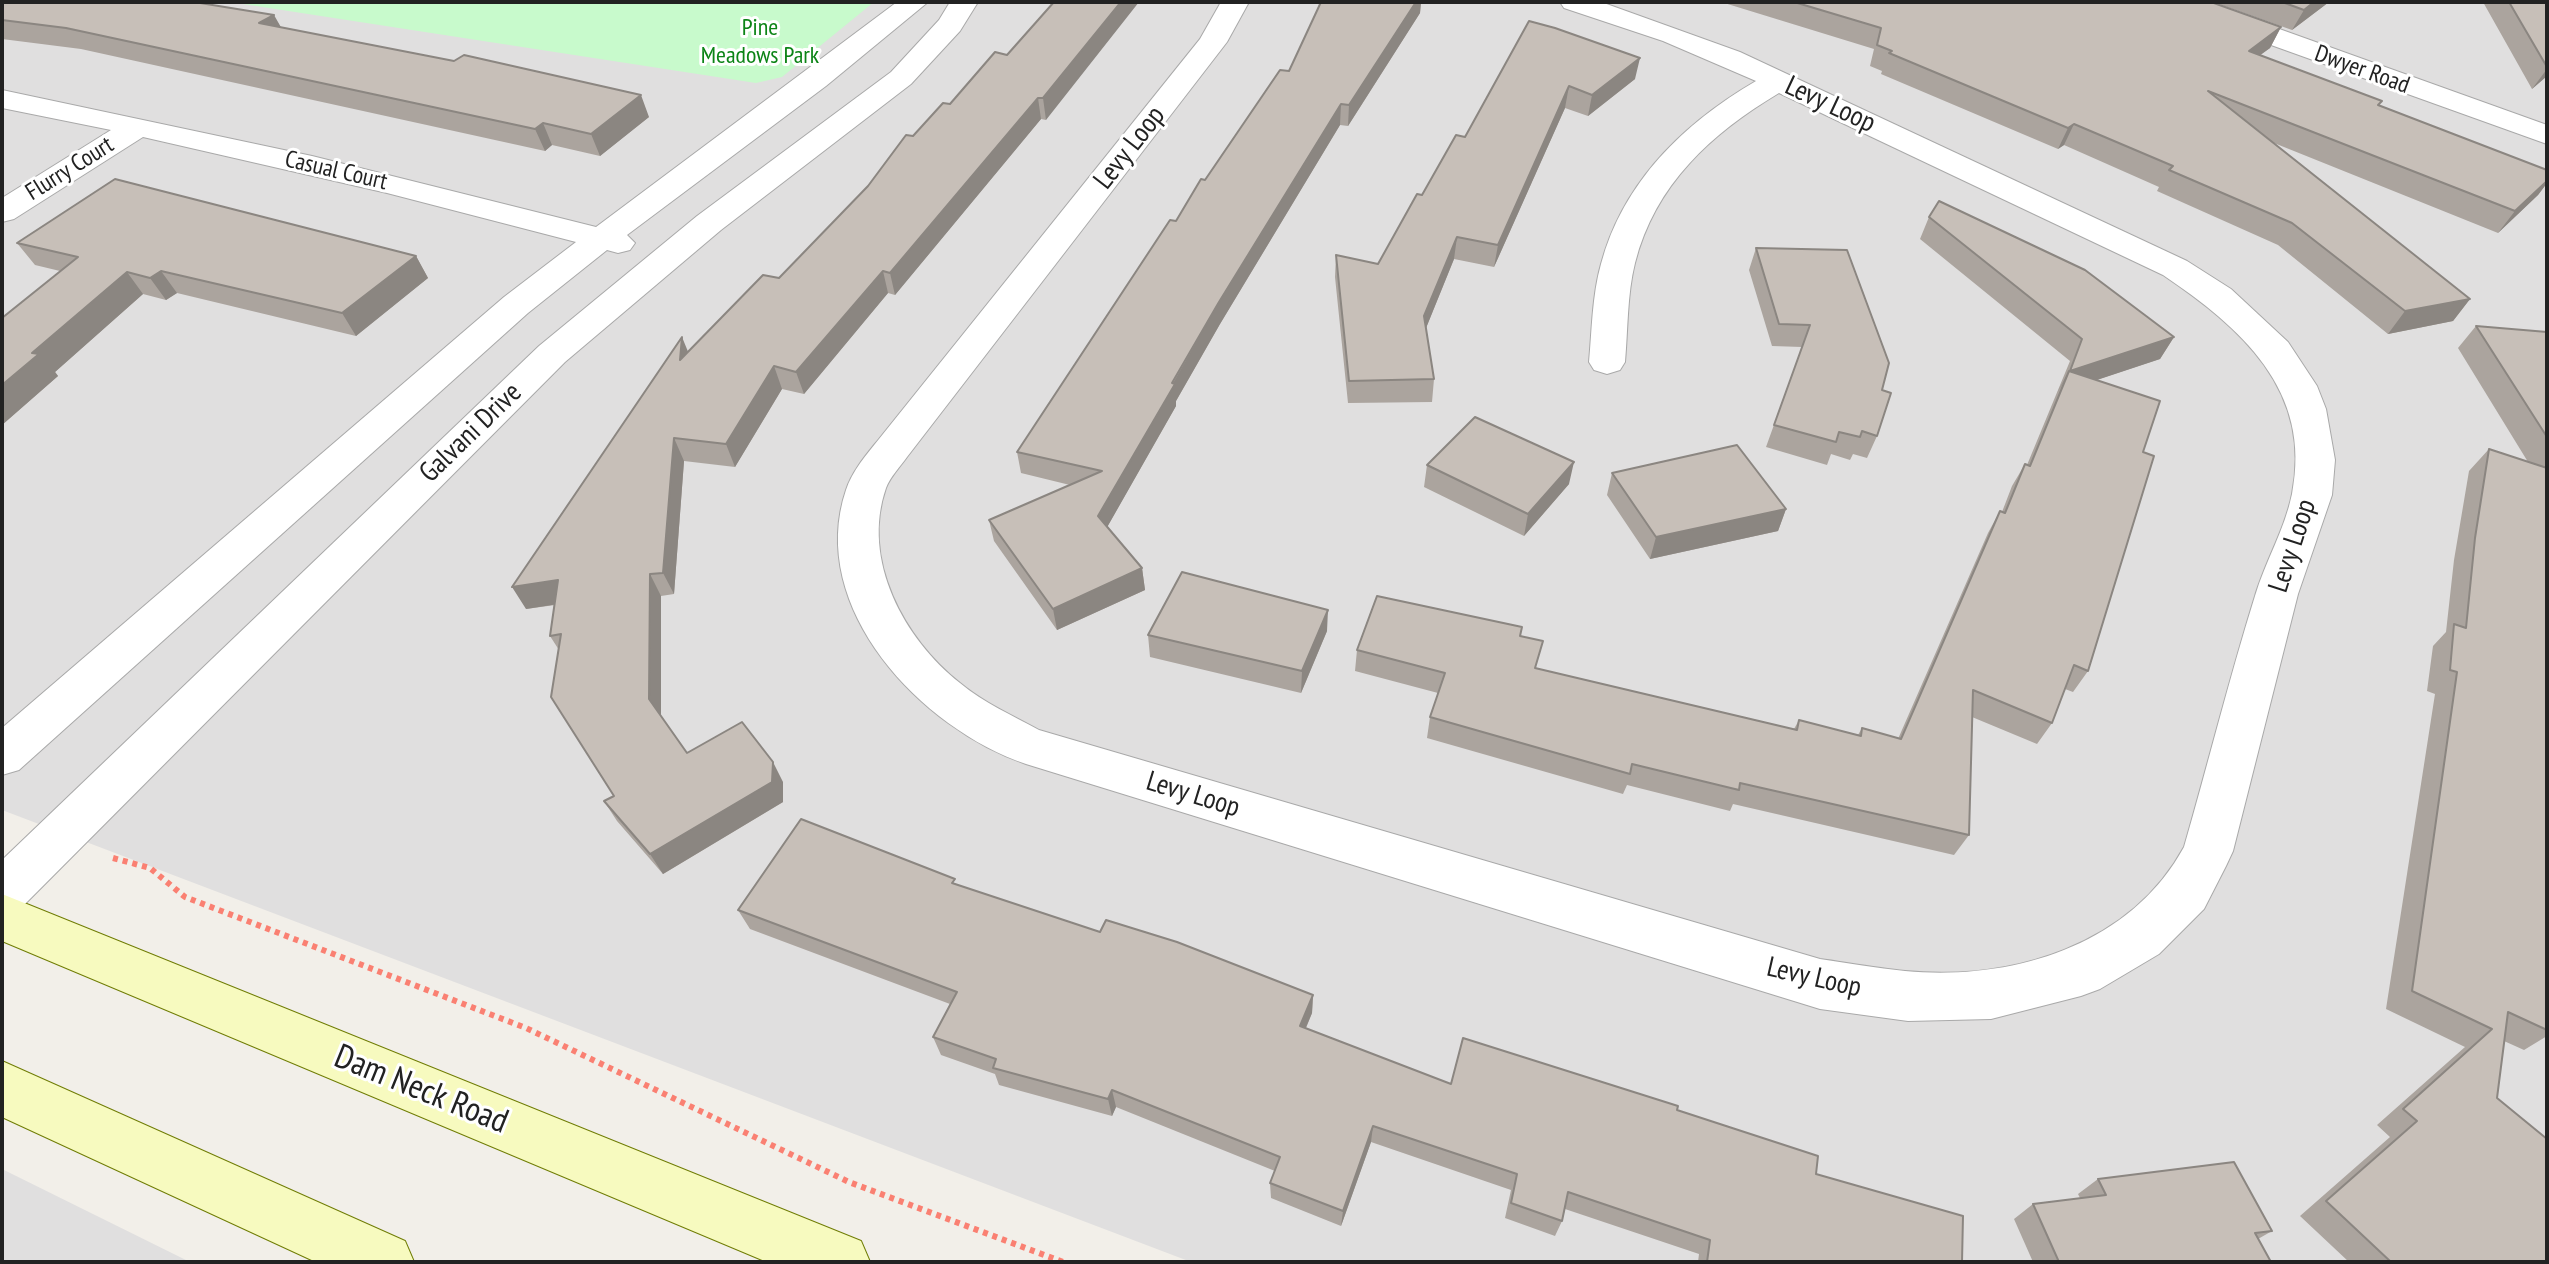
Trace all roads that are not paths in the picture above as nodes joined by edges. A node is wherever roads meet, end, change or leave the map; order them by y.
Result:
1 (914, 2) edge
2 (964, 2) edge
3 (1235, 2) edge
4 (1574, 2) edge
5 (2178, 2) edge
6 (1778, 81) junction
7 (2, 99) edge
8 (139, 126) junction
9 (2547, 135) edge
10 (2, 212) edge
11 (599, 238) junction
12 (667, 256) junction
13 (1607, 362) dead end
14 (2, 756) edge
15 (2, 893) edge
16 (2, 917) edge
17 (2, 1088) edge
18 (384, 1262) edge
19 (840, 1262) edge

1 - 11 street
2 - 12 street, Galvani Drive
3 - 6 street, Levy Loop
4 - 6 street, Levy Loop
5 - 9 street, Dwyer Road
6 - 13 street
7 - 8 street, Casual Court
8 - 10 street, Flurry Court
8 - 11 street, Casual Court
11 - 12 street, Casual Court
11 - 14 street
12 - 15 street, Galvani Drive
16 - 19 main road, Dam Neck Road
17 - 18 main road

